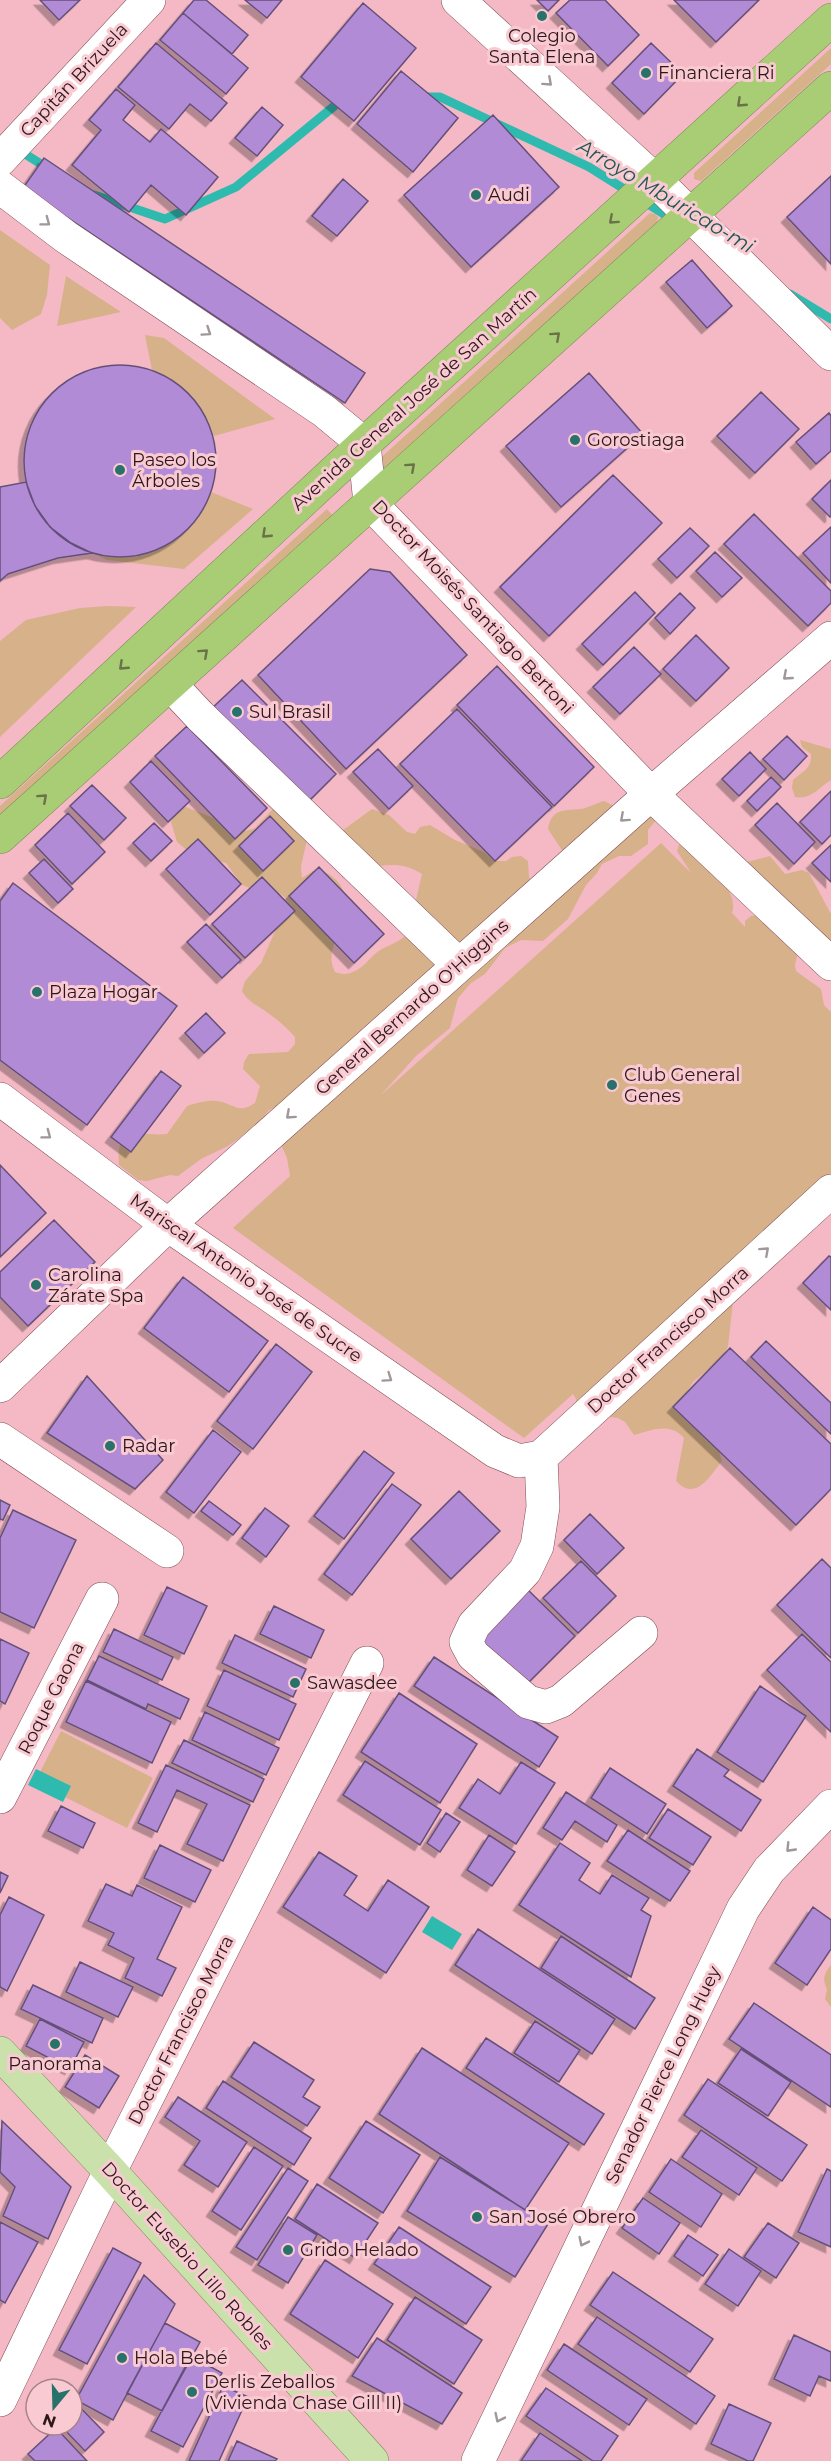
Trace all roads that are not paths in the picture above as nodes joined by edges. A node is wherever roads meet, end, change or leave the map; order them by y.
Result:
1 (148, 0) edge
2 (458, 0) edge
3 (831, 20) edge
4 (831, 88) edge
5 (0, 160) edge
6 (656, 181) junction
7 (0, 187) edge
8 (691, 216) junction
9 (831, 354) edge
10 (364, 444) junction
11 (370, 503) junction
12 (831, 638) edge
13 (170, 684) junction
14 (0, 782) edge
15 (651, 794) junction
16 (0, 837) edge
17 (831, 964) edge
18 (459, 965) junction
19 (0, 1099) edge
20 (831, 1191) edge
21 (168, 1225) junction
22 (2, 1379) edge
23 (0, 1439) edge
24 (541, 1456) junction
25 (167, 1551) dead end
26 (102, 1599) dead end
27 (641, 1634) dead end
28 (367, 1663) dead end
29 (0, 1797) edge
30 (831, 1806) edge
31 (0, 2053) edge
32 (110, 2171) junction
33 (0, 2400) edge
34 (372, 2461) edge
35 (478, 2461) edge

1 - 5 street, Capitán Brizuela
2 -> 6 street
3 -> 6 highway, Avenida General José de San Martín
4 - 8 highway
6 - 8 street
6 -> 10 highway, Avenida General José de San Martín
7 -> 10 street
8 - 9 street
11 -> 8 highway
10 - 11 street, Doctor Moisés Santiago Bertoni
10 -> 14 highway, Avenida General José de San Martín
13 -> 11 highway
11 - 15 street, Doctor Moisés Santiago Bertoni
12 -> 15 street, General Bernardo O'Higgins
16 -> 13 highway
13 - 18 street
15 - 17 street, Doctor Moisés Santiago Bertoni
15 -> 18 street, General Bernardo O'Higgins
18 -> 21 street, General Bernardo O'Higgins
19 -> 21 street, Mariscal Antonio José de Sucre
24 -> 20 street, Doctor Francisco Morra
21 - 22 street, General Bernardo O'Higgins
21 -> 24 street, Mariscal Antonio José de Sucre
23 - 25 street
24 - 27 street
26 - 29 street, Roque Gaona
28 - 32 street, Doctor Francisco Morra
30 -> 35 street, Senador Pierce Long Huey
31 - 32 main road, Doctor Eusebio Lillo Robles
32 - 33 street, Doctor Francisco Morra
32 - 34 main road, Doctor Eusebio Lillo Robles

